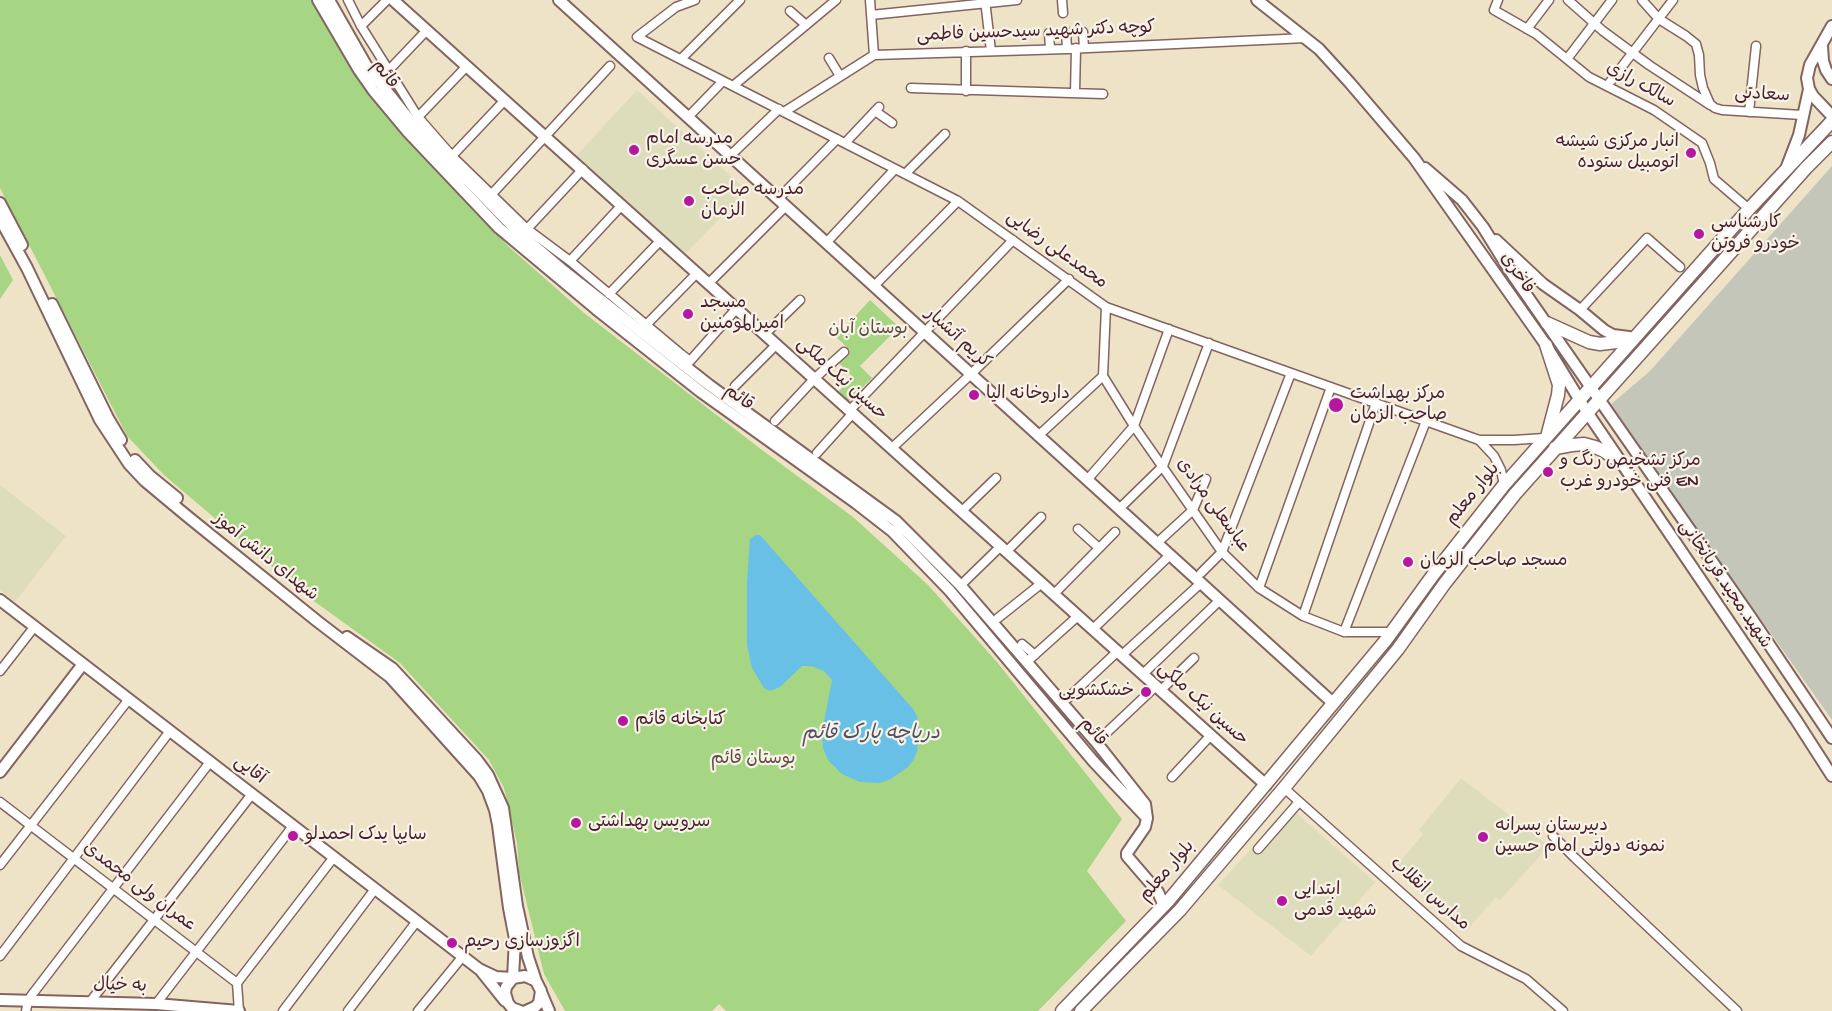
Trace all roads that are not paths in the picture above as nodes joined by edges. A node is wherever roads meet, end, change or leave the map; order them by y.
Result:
1 (318, 0) edge
2 (329, 0) edge
3 (348, 0) edge
4 (387, 0) edge
5 (393, 0) edge
6 (559, 0) edge
7 (695, 0) edge
8 (740, 0) edge
9 (836, 0) edge
10 (870, 0) edge
11 (1017, 0) edge
12 (1062, 0) edge
13 (1257, 0) edge
14 (1498, 0) edge
15 (1549, 0) edge
16 (1568, 0) edge
17 (1612, 0) edge
18 (1642, 0) edge
19 (1673, 0) edge
20 (985, 2) edge
21 (790, 11) dead end
22 (1063, 13) dead end
23 (872, 15) junction
24 (1659, 19) junction
25 (1594, 23) junction
26 (806, 25) junction
27 (361, 26) junction
28 (1832, 26) edge
29 (1527, 28) junction
30 (427, 30) junction
31 (1066, 31) dead end
32 (1083, 32) dead end
33 (1049, 33) dead end
34 (1306, 38) junction
35 (1822, 44) junction
36 (1756, 46) dead end
37 (1075, 48) junction
38 (1050, 49) junction
39 (966, 51) junction
40 (991, 51) junction
41 (1633, 53) junction
42 (874, 55) junction
43 (829, 58) dead end
44 (681, 59) junction
45 (1567, 59) junction
46 (467, 66) junction
47 (610, 66) dead end
48 (388, 71) junction
49 (840, 76) junction
50 (1832, 79) edge
51 (723, 81) junction
52 (733, 86) junction
53 (1607, 86) junction
54 (911, 88) dead end
55 (1809, 89) junction
56 (966, 91) junction
57 (1075, 93) junction
58 (1103, 94) dead end
59 (505, 100) junction
60 (1715, 108) junction
61 (782, 111) junction
62 (1749, 112) junction
63 (691, 114) dead end
64 (1802, 115) junction
65 (1832, 116) edge
66 (418, 117) junction
67 (1832, 121) edge
68 (892, 123) dead end
69 (945, 134) dead end
70 (546, 136) junction
71 (841, 141) junction
72 (1832, 142) edge
73 (733, 153) dead end
74 (452, 156) junction
75 (1414, 158) junction
76 (895, 169) junction
77 (583, 170) junction
78 (1785, 172) junction
79 (905, 174) junction
80 (491, 195) junction
81 (958, 201) junction
82 (0, 203) edge
83 (782, 203) junction
84 (622, 205) junction
85 (1749, 209) junction
86 (0, 219) edge
87 (1483, 227) junction
88 (528, 229) junction
89 (662, 240) junction
90 (1013, 240) junction
91 (826, 243) junction
92 (570, 261) junction
93 (1680, 267) dead end
94 (697, 273) junction
95 (1069, 279) junction
96 (709, 283) junction
97 (874, 286) junction
98 (609, 294) junction
99 (800, 300) dead end
100 (1106, 307) junction
101 (737, 308) junction
102 (1580, 310) junction
103 (1547, 323) junction
104 (647, 324) junction
105 (1169, 329) junction
106 (925, 332) junction
107 (765, 334) junction
108 (1634, 338) junction
109 (1209, 343) junction
110 (777, 344) junction
111 (1546, 345) junction
112 (844, 352) dead end
113 (1291, 373) junction
114 (971, 375) junction
115 (1102, 376) junction
116 (815, 378) junction
117 (735, 387) dead end
118 (1331, 387) junction
119 (1591, 387) junction
120 (1579, 400) junction
121 (1599, 400) junction
122 (1376, 403) junction
123 (851, 411) junction
124 (1587, 412) junction
125 (775, 421) dead end
126 (1426, 421) junction
127 (1134, 426) junction
128 (1038, 435) junction
129 (1546, 436) junction
130 (1479, 440) junction
131 (892, 448) junction
132 (1555, 448) junction
133 (817, 453) dead end
134 (1623, 464) junction
135 (1162, 466) junction
136 (996, 478) dead end
137 (1206, 479) dead end
138 (1087, 480) junction
139 (1503, 485) junction
140 (1119, 509) junction
141 (1193, 510) junction
142 (962, 511) junction
143 (1041, 517) dead end
144 (1078, 529) dead end
145 (1115, 532) dead end
146 (1157, 543) junction
147 (1004, 549) junction
148 (1099, 549) junction
149 (1222, 552) junction
150 (1170, 555) junction
151 (1201, 578) junction
152 (964, 582) dead end
153 (1042, 583) junction
154 (1259, 588) junction
155 (1054, 594) junction
156 (0, 600) edge
157 (1220, 600) junction
158 (1739, 600) junction
159 (1722, 612) junction
160 (1078, 616) junction
161 (1304, 616) junction
162 (1750, 616) junction
163 (998, 618) dead end
164 (35, 626) junction
165 (1093, 629) junction
166 (1734, 629) junction
167 (1344, 632) junction
168 (1392, 632) junction
169 (1761, 632) junction
170 (1022, 644) dead end
171 (1744, 644) junction
172 (1120, 653) junction
173 (1194, 658) dead end
174 (83, 664) junction
175 (0, 671) edge
176 (1143, 674) junction
177 (1159, 688) junction
178 (1068, 698) dead end
179 (129, 699) junction
180 (1333, 703) junction
181 (170, 731) junction
182 (1211, 735) junction
183 (1102, 736) dead end
184 (1832, 738) edge
185 (210, 762) junction
186 (0, 772) edge
187 (1832, 776) edge
188 (1172, 777) dead end
189 (1266, 785) junction
190 (1284, 788) junction
191 (252, 794) junction
192 (0, 802) edge
193 (1299, 802) junction
194 (1147, 818) junction
195 (31, 825) junction
196 (293, 826) junction
197 (1553, 836) dead end
198 (1258, 849) dead end
199 (334, 857) junction
200 (74, 858) junction
201 (0, 865) edge
202 (113, 889) junction
203 (375, 889) junction
204 (1164, 906) junction
205 (513, 907) junction
206 (154, 920) junction
207 (417, 921) junction
208 (196, 952) junction
209 (0, 956) edge
210 (463, 956) junction
211 (479, 969) junction
212 (513, 978) junction
213 (536, 981) junction
214 (237, 984) junction
215 (541, 991) junction
216 (1722, 998) junction
217 (0, 1000) edge
218 (90, 1002) junction
219 (156, 1004) junction
220 (27, 1006) edge
221 (511, 1007) edge
222 (239, 1011) edge
223 (283, 1011) edge
224 (348, 1011) edge
225 (418, 1011) edge
226 (520, 1011) edge
227 (526, 1011) edge
228 (549, 1011) edge
229 (1062, 1011) edge
230 (1081, 1011) edge
231 (1563, 1011) edge
232 (1726, 1011) edge
233 (1737, 1011) edge

1 - 194 main road, قائم
2 - 194 main road, قائم
3 - 27 street
4 - 27 street
5 - 30 main road, حسین نیک ملکی
6 - 83 main road, کریم آتشبار
7 - 44 street, محمدعلی رضایی
8 - 44 street
9 - 26 street
10 - 23 street
11 - 20 street
12 - 22 street
13 - 34 main road, فاخری
14 - 29 street, سالک رازی
15 - 29 street
16 - 25 street
17 - 25 street
18 - 24 street, سعادتی
19 - 24 street
20 - 23 street
20 - 40 street
21 - 26 street
23 - 42 street
24 - 41 street
24 - 60 street, سعادتی
25 - 41 street
25 - 45 street
26 - 52 street
27 - 48 street
28 - 35 main road
29 - 45 street, سالک رازی
30 - 46 main road, حسین نیک ملکی
30 - 48 street
31 - 37 street
32 - 37 street
33 - 38 street
34 - 37 street, کوچه دکتر شهید سیدحسین فاطمی
34 - 75 main road, فاخری
35 - 50 main road
35 - 55 main road
36 - 62 street
37 - 38 street, کوچه دکتر شهید سیدحسین فاطمی
37 - 57 street
38 - 40 street, کوچه دکتر شهید سیدحسین فاطمی
39 - 40 street, کوچه دکتر شهید سیدحسین فاطمی
39 - 42 street, کوچه دکتر شهید سیدحسین فاطمی
39 - 56 street
41 - 53 street
41 - 60 street
42 - 49 street, کوچه دکتر شهید سیدحسین فاطمی
43 - 49 street
44 - 51 street, محمدعلی رضایی
45 - 53 street, سالک رازی
46 - 59 main road, حسین نیک ملکی
46 - 66 street
47 - 70 street
48 - 66 street
49 - 61 street, کوچه دکتر شهید سیدحسین فاطمی
51 - 52 street, محمدعلی رضایی
51 - 63 street
52 - 61 street, محمدعلی رضایی
53 - 85 street, سالک رازی
54 - 56 street
55 - 64 main road
55 - 65 main road
56 - 57 street
57 - 58 street
59 - 70 main road, حسین نیک ملکی
59 - 74 street
60 - 62 street, سعادتی
61 - 71 street, محمدعلی رضایی
61 - 73 street, کوچه دکتر شهید سیدحسین فاطمی
62 - 64 street, سعادتی
64 - 78 main road
66 - 74 street
67 - 78 main road, بلوار معلم
68 - 71 street
69 - 79 street
70 - 77 main road, حسین نیک ملکی
70 - 80 street
71 - 76 street, محمدعلی رضایی
71 - 83 street
72 - 121 main road, بلوار معلم
74 - 80 street
75 - 87 main road, فاخری
75 - 111 main road, فاخری
76 - 79 street, محمدعلی رضایی
76 - 91 street
77 - 84 main road, حسین نیک ملکی
77 - 88 street
78 - 85 main road, بلوار معلم
79 - 81 street, محمدعلی رضایی
80 - 88 street
81 - 90 street, محمدعلی رضایی
81 - 97 street
82 - 205 main road
83 - 91 main road, کریم آتشبار
83 - 96 street
84 - 89 main road, حسین نیک ملکی
84 - 92 street
85 - 108 main road, بلوار معلم
86 - 205 main road, شهدای دانش آموز
87 - 102 main road
87 - 103 main road, فاخری
88 - 92 street
89 - 94 main road, حسین نیک ملکی
89 - 98 street
90 - 95 street, محمدعلی رضایی
90 - 106 street
91 - 97 main road, کریم آتشبار
92 - 98 street
93 - 102 street
94 - 96 main road, حسین نیک ملکی
94 - 104 street
95 - 100 street, محمدعلی رضایی
95 - 114 street
96 - 101 main road, حسین نیک ملکی
97 - 106 main road, کریم آتشبار
98 - 104 street
99 - 107 street
100 - 105 street, محمدعلی رضایی
100 - 115 street
101 - 104 street
101 - 107 main road, حسین نیک ملکی
102 - 108 main road
103 - 108 main road
103 - 119 main road, فاخری
105 - 109 street, محمدعلی رضایی
105 - 127 street
106 - 114 main road, کریم آتشبار
106 - 123 street
107 - 110 main road, حسین نیک ملکی
108 - 119 main road, بلوار معلم
109 - 113 street, محمدعلی رضایی
109 - 135 street
110 - 116 main road, حسین نیک ملکی
110 - 117 street
111 - 120 main road, فاخری
111 - 129 main road
112 - 116 street
113 - 118 street, محمدعلی رضایی
113 - 149 street
114 - 128 main road, کریم آتشبار
114 - 131 street
115 - 127 street, عباسعلی مرادی
115 - 128 street
116 - 123 main road, حسین نیک ملکی
116 - 125 street
118 - 122 street, محمدعلی رضایی
118 - 154 street
119 - 120 main road, بلوار معلم
119 - 121 main road, شهید مجید قربانخانی
120 - 124 main road, فاخری
120 - 129 main road, بلوار معلم
121 - 124 main road, بلوار معلم
121 - 158 main road, شهید مجید قربانخانی
122 - 126 street, محمدعلی رضایی
122 - 161 street
123 - 131 main road, حسین نیک ملکی
123 - 133 street
124 - 132 main road, بلوار معلم
124 - 134 main road, شهید مجید قربانخانی
126 - 130 street, محمدعلی رضایی
126 - 167 street
127 - 135 street, عباسعلی مرادی
127 - 138 street
128 - 138 main road, کریم آتشبار
129 - 130 street
129 - 139 main road, بلوار معلم
130 - 139 street
131 - 142 main road, حسین نیک ملکی
132 - 134 main road
132 - 190 main road, بلوار معلم
134 - 159 main road, شهید مجید قربانخانی
135 - 140 street
135 - 141 street, عباسعلی مرادی
136 - 142 street
137 - 141 street
138 - 140 main road, کریم آتشبار
139 - 168 main road, بلوار معلم
140 - 146 main road, کریم آتشبار
141 - 146 street
141 - 149 street, عباسعلی مرادی
142 - 147 main road, حسین نیک ملکی
143 - 147 street
144 - 148 street
145 - 148 street
146 - 150 main road, کریم آتشبار
147 - 152 street
147 - 153 main road, حسین نیک ملکی
148 - 155 street
149 - 151 street
149 - 154 street, عباسعلی مرادی
150 - 151 main road, کریم آتشبار
150 - 165 street
151 - 157 main road, کریم آتشبار
151 - 172 street
153 - 155 main road, حسین نیک ملکی
153 - 163 street
154 - 161 street, عباسعلی مرادی
155 - 160 main road, حسین نیک ملکی
156 - 164 main road, آقایی
157 - 176 street
157 - 180 main road, کریم آتشبار
158 - 159 main road
158 - 162 main road, شهید مجید قربانخانی
159 - 166 main road, شهید مجید قربانخانی
160 - 165 main road, حسین نیک ملکی
160 - 170 street
161 - 167 street, عباسعلی مرادی
162 - 166 main road
162 - 169 main road, شهید مجید قربانخانی
164 - 174 main road, آقایی
164 - 175 street
165 - 172 main road, حسین نیک ملکی
166 - 171 main road, شهید مجید قربانخانی
167 - 168 street, عباسعلی مرادی
168 - 180 main road, بلوار معلم
169 - 171 main road
169 - 184 main road, شهید مجید قربانخانی
171 - 187 main road, شهید مجید قربانخانی
172 - 176 main road, حسین نیک ملکی
172 - 178 street
173 - 177 street
174 - 179 main road, آقایی
174 - 186 main road
176 - 177 main road, حسین نیک ملکی
177 - 182 main road, حسین نیک ملکی
177 - 183 street
179 - 181 main road, آقایی
179 - 195 street
180 - 189 main road, بلوار معلم
181 - 185 main road, آقایی
181 - 200 street
182 - 188 street
182 - 189 main road, حسین نیک ملکی
185 - 191 main road, آقایی
185 - 202 street
189 - 204 main road, بلوار معلم
190 - 193 street, مدارس انقلاب
190 - 230 main road, بلوار معلم
191 - 196 main road, آقایی
191 - 206 street
192 - 195 street, عمران ولی محمدی
193 - 198 street
193 - 231 street, مدارس انقلاب
194 - 204 main road
195 - 200 street, عمران ولی محمدی
195 - 201 street
196 - 199 main road, آقایی
196 - 208 street
197 - 216 street
199 - 203 main road, آقایی
199 - 214 street
200 - 202 street, عمران ولی محمدی
200 - 209 street
202 - 206 street, عمران ولی محمدی
202 - 220 street
203 - 207 main road, آقایی
203 - 223 street
204 - 229 main road, بلوار معلم
205 - 212 main road
205 - 213 main road
206 - 208 street, عمران ولی محمدی
206 - 218 street
207 - 210 main road, آقایی
207 - 224 street
208 - 214 street, عمران ولی محمدی
208 - 219 street
210 - 211 main road, آقایی
210 - 225 street
211 - 212 main road, آقایی
211 - 221 main road, آقایی
212 - 213 main road, آقایی
212 - 221 main road
213 - 215 main road
214 - 222 street
215 - 227 main road
215 - 228 main road
216 - 232 street
216 - 233 street
217 - 220 main road, به خیال
218 - 219 main road, به خیال
218 - 220 main road, به خیال
219 - 222 main road, به خیال
221 - 226 main road, آقایی

